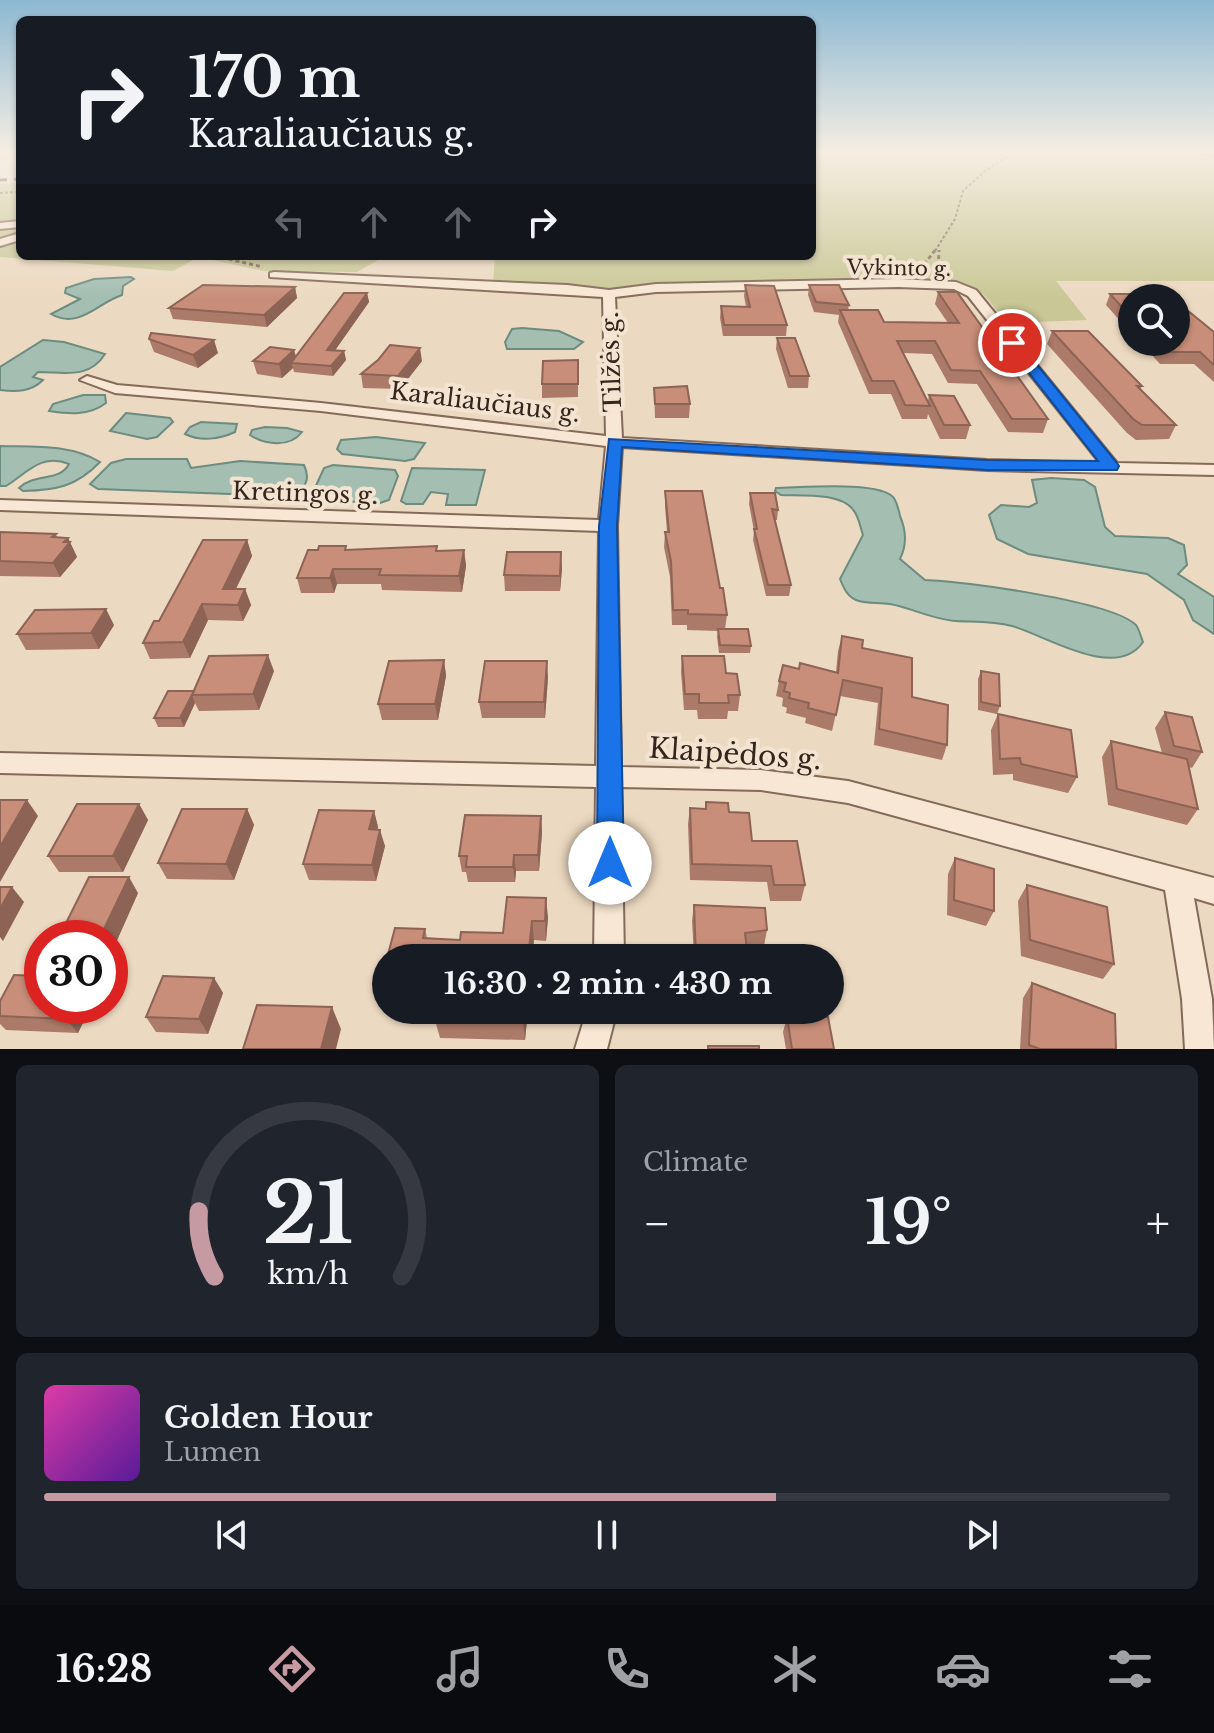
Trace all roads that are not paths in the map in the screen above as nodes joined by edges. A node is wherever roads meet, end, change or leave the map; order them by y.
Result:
1 (274, 275) road end
2 (609, 294) junction
3 (87, 380) dead end
4 (614, 442) junction
5 (1111, 466) junction
6 (1214, 470) edge
7 (0, 505) edge
8 (608, 526) junction
9 (0, 763) edge
10 (610, 777) junction
11 (1177, 881) junction
12 (1214, 891) edge
13 (609, 944) edge
14 (598, 1024) edge
15 (591, 1049) edge
16 (1201, 1049) edge

1 - 2 street, Vykinto g.
2 - 4 street, Tilžės g.
2 - 5 street, Vykinto g.
3 - 4 street, Karaliaučiaus g.
4 - 5 street, Karaliaučiaus g.
4 - 8 street, Tilžės g.
5 - 6 street, Karaliaučiaus g.
7 - 8 street, Kretingos g.
8 - 10 street, Tilžės g.
9 - 10 street, Klaipėdos g.
10 - 11 street, Klaipėdos g.
10 - 13 street, Tilžės g.
11 - 12 street, Klaipėdos g.
11 - 16 street
14 - 15 street

